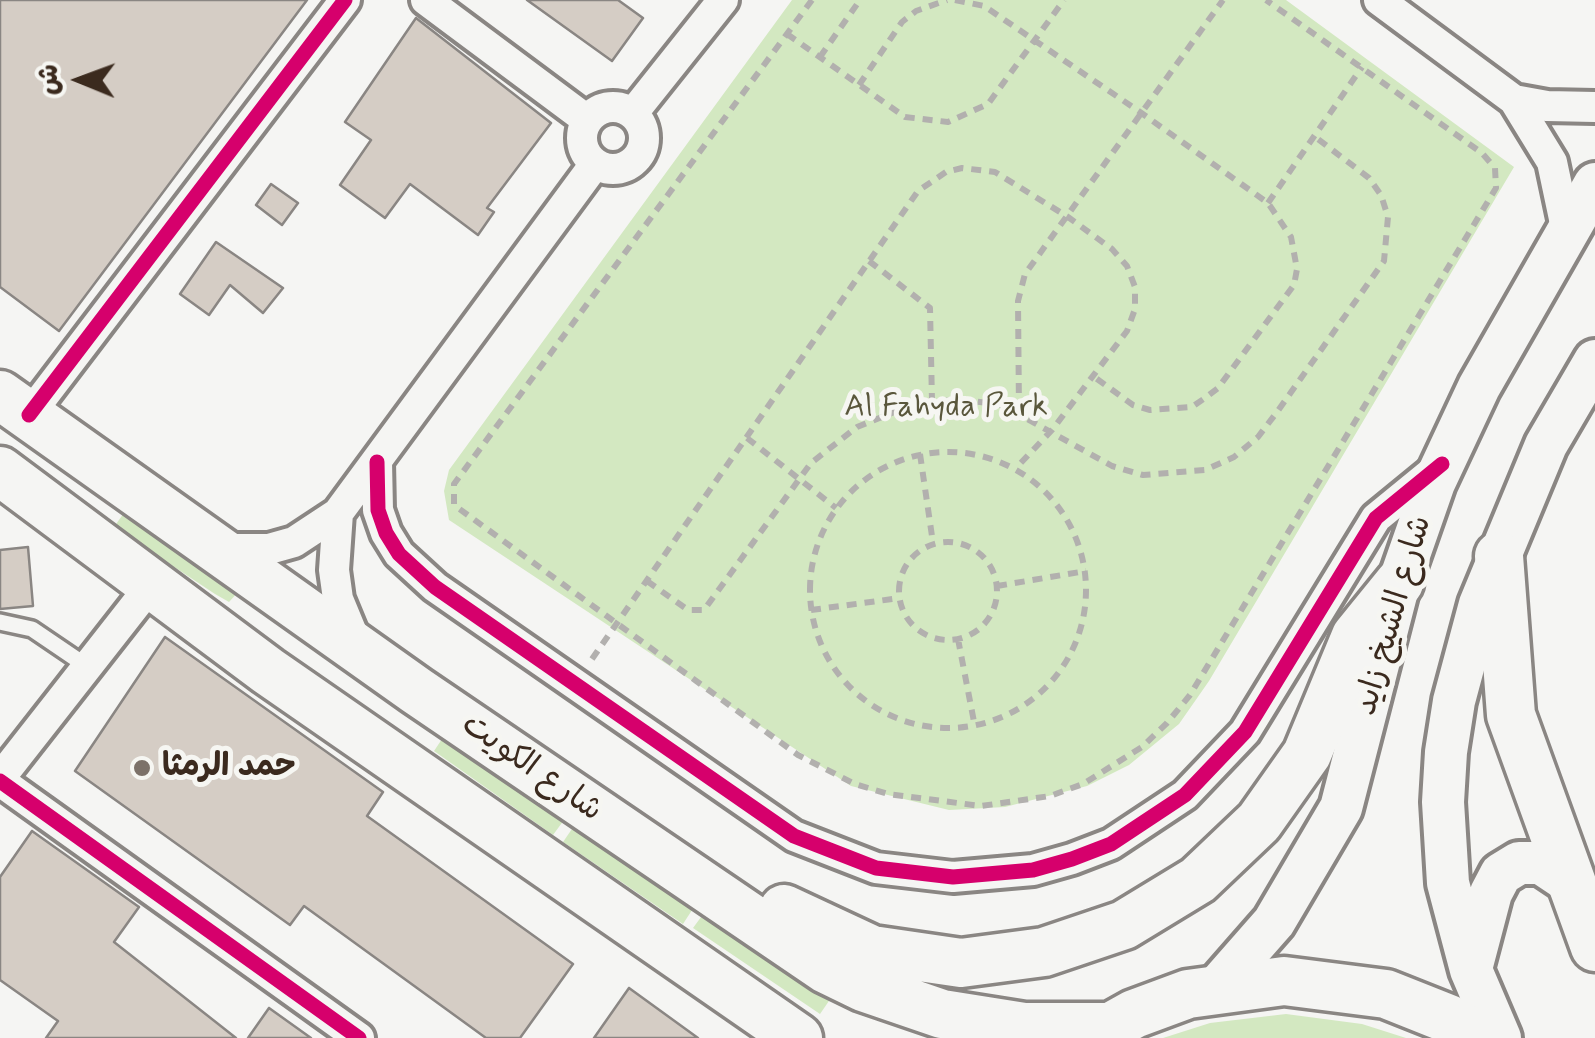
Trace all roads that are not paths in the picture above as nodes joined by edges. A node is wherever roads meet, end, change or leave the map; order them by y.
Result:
1 (345, 0) edge
2 (426, 0) edge
3 (723, 0) edge
4 (1379, 0) edge
5 (1514, 100) junction
6 (1595, 107) edge
7 (633, 113) junction
8 (587, 120) junction
9 (595, 164) junction
10 (1595, 184) edge
11 (1566, 233) junction
12 (1595, 360) edge
13 (14, 405) edge
14 (377, 462) junction
15 (1442, 464) junction
16 (0, 470) edge
17 (338, 512) junction
18 (216, 549) junction
19 (1499, 556) junction
20 (1398, 583) junction
21 (152, 584) junction
22 (0, 622) edge
23 (360, 652) junction
24 (88, 667) junction
25 (268, 672) junction
26 (417, 691) junction
27 (0, 779) edge
28 (694, 881) junction
29 (1570, 883) junction
30 (659, 942) junction
31 (1595, 947) edge
32 (1471, 970) junction
33 (1216, 988) junction
34 (1100, 1032) edge
35 (359, 1038) edge
36 (738, 1038) edge
37 (798, 1038) edge
38 (1482, 1038) edge
39 (1500, 1038) edge

1 - 13 street
2 - 8 street
3 - 7 street
4 - 5 street
5 - 6 street
5 - 11 street
7 - 8 street
7 - 9 street
8 - 9 street
9 - 14 street
10 - 11 main road, شارع الشيخ زايد
11 - 15 main road, شارع الشيخ زايد
12 - 19 main road
13 - 18 main road, شارع الكويت
14 - 15 street
14 - 17 street
15 - 20 main road, شارع الشيخ زايد
16 - 21 main road
17 - 18 street
17 - 23 street
18 - 23 main road, شارع الكويت
19 - 29 main road
19 - 32 main road
20 - 28 main road
20 - 33 main road, شارع الشيخ زايد
21 - 24 street
21 - 25 main road
22 - 24 lane
23 - 26 main road, شارع الكويت
24 - 27 street
25 - 26 main road
25 - 30 main road
26 - 28 main road, شارع الكويت
27 - 35 street
28 - 34 main road, شارع الكويت
29 - 31 main road
29 - 32 main road
30 - 36 main road
30 - 37 main road
32 - 39 main road
33 - 34 main road
33 - 38 main road

